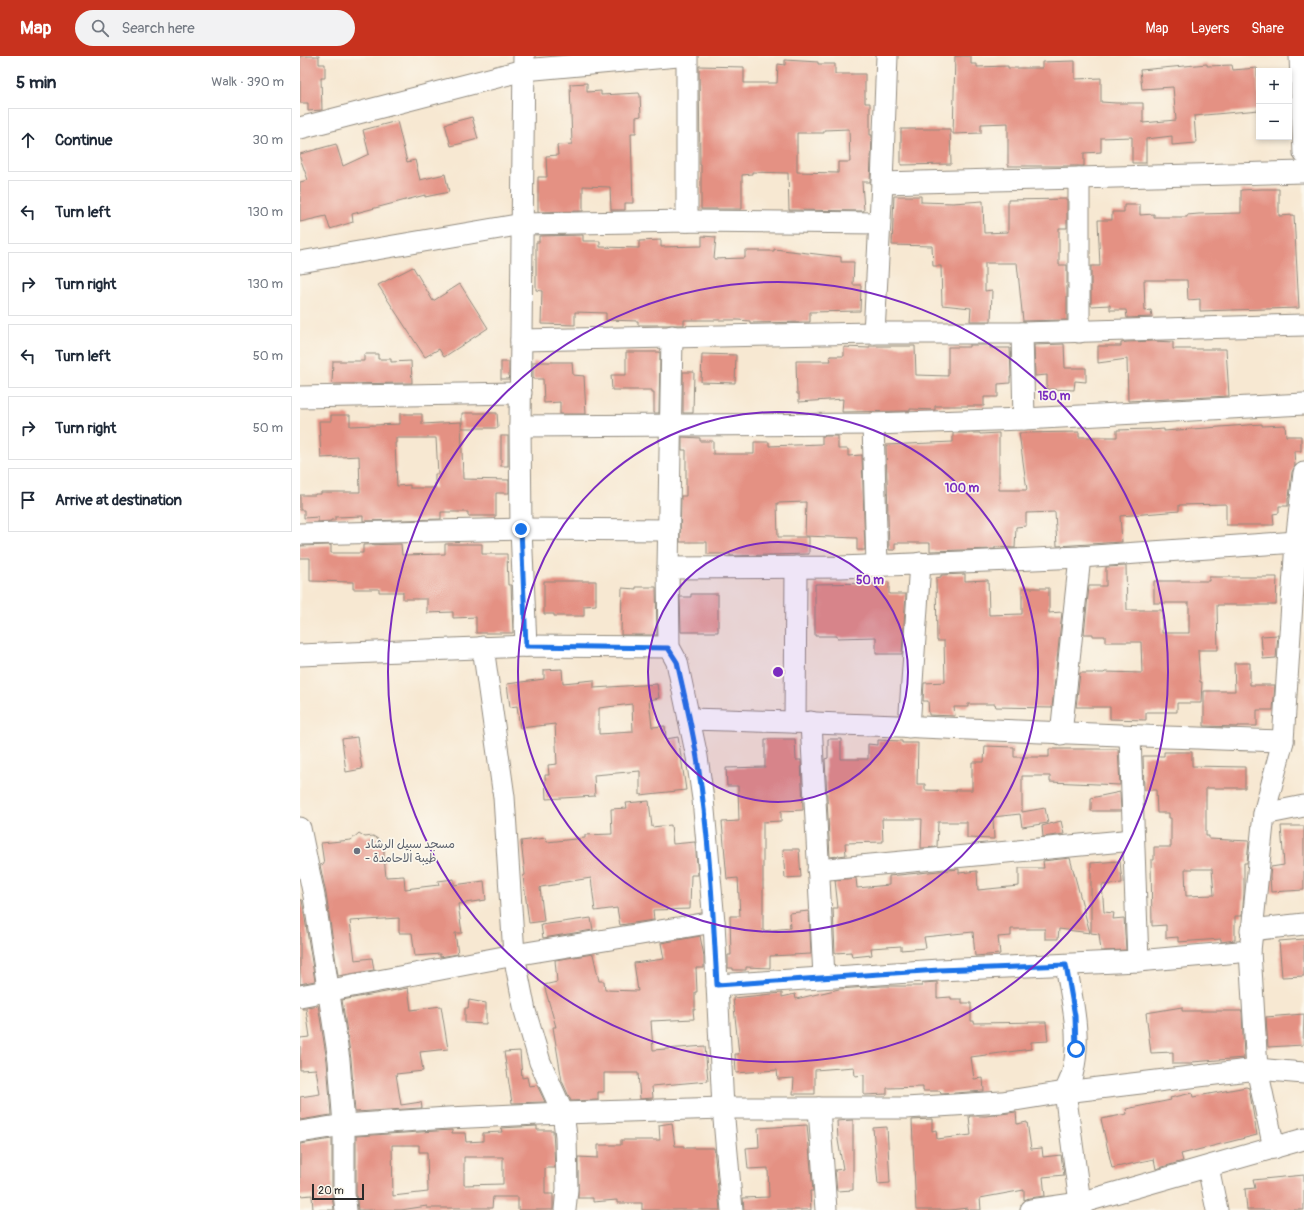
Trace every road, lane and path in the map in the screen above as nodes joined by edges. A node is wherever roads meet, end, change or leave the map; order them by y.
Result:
1 (678, 56) edge
2 (687, 56) edge
3 (887, 56) edge
4 (1300, 56) edge
5 (524, 63) edge
6 (300, 128) edge
7 (1304, 153) edge
8 (1304, 172) edge
9 (1079, 178) junction
10 (882, 183) junction
11 (688, 221) junction
12 (879, 223) junction
13 (523, 224) junction
14 (300, 262) edge
15 (1304, 325) edge
16 (1079, 332) junction
17 (874, 333) junction
18 (1022, 333) junction
19 (672, 336) junction
20 (521, 340) junction
21 (521, 393) junction
22 (300, 397) edge
23 (1304, 404) edge
24 (1024, 419) junction
25 (670, 424) junction
26 (873, 424) junction
27 (520, 426) junction
28 (1304, 479) edge
29 (521, 529) junction
30 (669, 530) junction
31 (300, 534) edge
32 (1296, 542) junction
33 (1080, 557) junction
34 (920, 563) junction
35 (877, 565) junction
36 (796, 567) junction
37 (668, 568) junction
38 (526, 646) junction
39 (483, 648) junction
40 (668, 648) junction
41 (300, 655) edge
42 (1296, 682) edge
43 (689, 719) junction
44 (803, 722) junction
45 (909, 727) junction
46 (1061, 734) junction
47 (1130, 737) junction
48 (1283, 741) junction
49 (1304, 806) edge
50 (1264, 814) junction
51 (300, 828) edge
52 (1133, 840) junction
53 (818, 870) junction
54 (714, 922) junction
55 (1304, 924) edge
56 (1251, 930) junction
57 (1250, 951) junction
58 (514, 955) junction
59 (1138, 961) junction
60 (1066, 965) junction
61 (824, 977) junction
62 (717, 985) junction
63 (328, 991) junction
64 (300, 996) edge
65 (1257, 1069) junction
66 (1304, 1072) edge
67 (1065, 1092) junction
68 (723, 1108) junction
69 (819, 1108) junction
70 (563, 1112) junction
71 (344, 1126) junction
72 (300, 1132) edge
73 (1304, 1139) edge
74 (1274, 1148) junction
75 (1208, 1168) junction
76 (1081, 1207) edge
77 (346, 1210) edge
78 (565, 1210) edge
79 (732, 1210) edge
80 (826, 1210) edge
81 (1031, 1210) edge
82 (1218, 1210) edge

1 - 5 street
2 - 11 street
3 - 10 street
4 - 7 street
5 - 6 street
5 - 13 street
8 - 9 street
9 - 10 street
9 - 16 street
10 - 12 street
11 - 12 street
11 - 13 street
12 - 17 street
13 - 14 street
13 - 20 street
15 - 16 street
16 - 18 street
17 - 18 street
17 - 19 street
18 - 24 street
19 - 20 street
19 - 25 street
20 - 21 street
21 - 22 street
21 - 27 street
23 - 24 street
24 - 26 street
25 - 26 street
25 - 27 street
25 - 30 street
26 - 35 street
27 - 29 street
28 - 32 street
29 - 30 street
29 - 31 street
29 - 38 street
30 - 37 street
32 - 33 street
32 - 42 street
33 - 34 street
33 - 46 street
34 - 35 street
34 - 45 street
35 - 36 street
36 - 37 street
36 - 44 street
37 - 40 street
38 - 39 street
38 - 40 street
39 - 41 street
39 - 58 street
40 - 43 street
42 - 48 street
43 - 44 street
43 - 54 street
44 - 45 street
44 - 53 street
45 - 46 street
46 - 47 street
47 - 48 street
47 - 52 street
48 - 50 street
49 - 50 street
50 - 56 street
51 - 63 street
52 - 53 street
52 - 59 street
53 - 61 street
54 - 58 street
54 - 62 street
55 - 56 street
56 - 57 street
57 - 59 street
57 - 65 street
58 - 63 street
58 - 70 street
59 - 60 street
60 - 61 street
60 - 67 street
61 - 62 street
62 - 68 street
63 - 64 street
63 - 71 street
65 - 66 street
65 - 67 street
65 - 74 street
67 - 69 street
67 - 76 street
68 - 69 street
68 - 70 street
68 - 79 street
69 - 80 street
70 - 71 street
70 - 78 street
71 - 72 street
71 - 77 street
73 - 74 street
74 - 75 street
75 - 76 street
75 - 82 street
76 - 81 street

